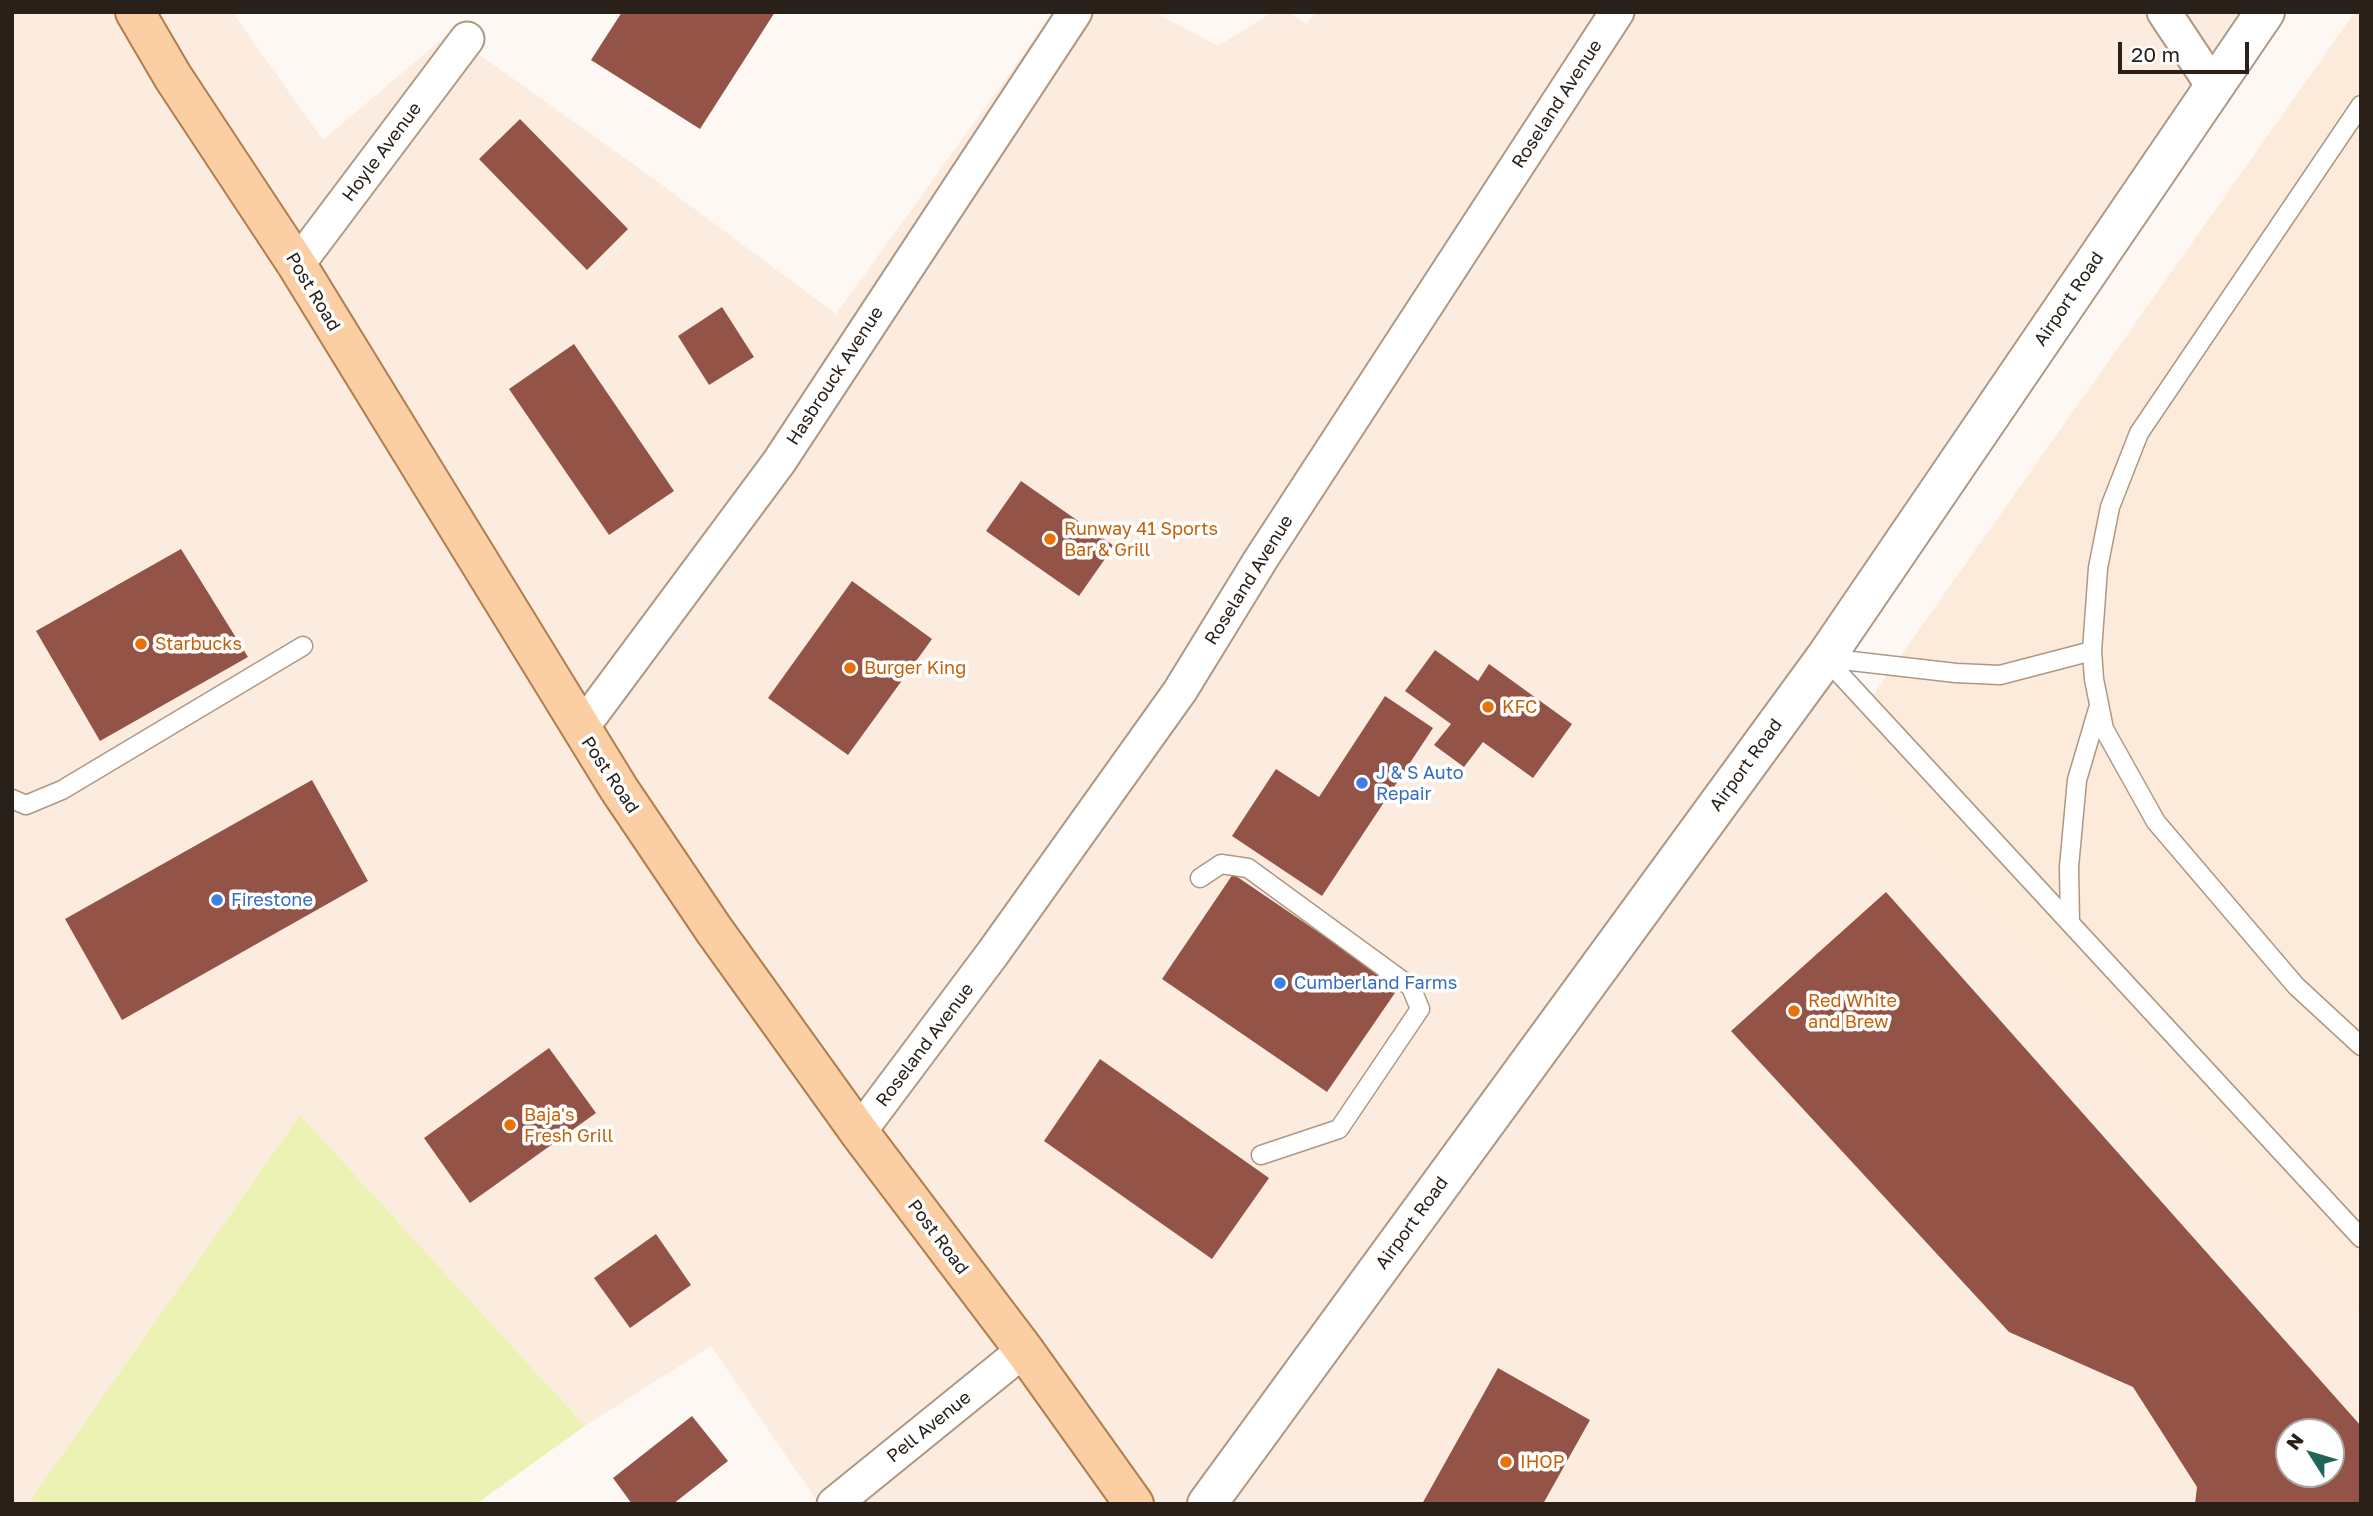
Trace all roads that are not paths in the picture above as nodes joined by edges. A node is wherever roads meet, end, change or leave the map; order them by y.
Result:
1 (135, 12) edge
2 (1075, 12) edge
3 (1617, 12) edge
4 (2164, 12) edge
5 (2265, 12) edge
6 (467, 39) dead end
7 (2213, 86) junction
8 (2361, 105) edge
9 (298, 265) junction
10 (303, 646) dead end
11 (2092, 651) junction
12 (1825, 657) junction
13 (2099, 706) junction
14 (580, 730) junction
15 (12, 799) edge
16 (1200, 878) dead end
17 (2070, 923) junction
18 (2361, 1046) edge
19 (859, 1132) junction
20 (1261, 1155) dead end
21 (2361, 1238) edge
22 (1024, 1350) junction
23 (834, 1504) edge
24 (1134, 1504) edge
25 (1207, 1504) edge

1 - 9 main road, Post Road
2 - 14 street, Hasbrouck Avenue
3 - 19 street, Roseland Avenue
4 - 7 street
5 - 7 main road, Airport Road
6 - 9 street, Hoyle Avenue
7 - 12 main road, Airport Road
8 - 11 lane
9 - 14 main road, Post Road
10 - 15 lane
11 - 12 lane
11 - 13 lane
12 - 17 lane
12 - 25 main road, Airport Road
13 - 17 lane
13 - 18 lane
14 - 19 main road, Post Road
16 - 20 lane
17 - 21 lane
19 - 22 main road, Post Road
22 - 23 street, Pell Avenue
22 - 24 main road, Post Road

